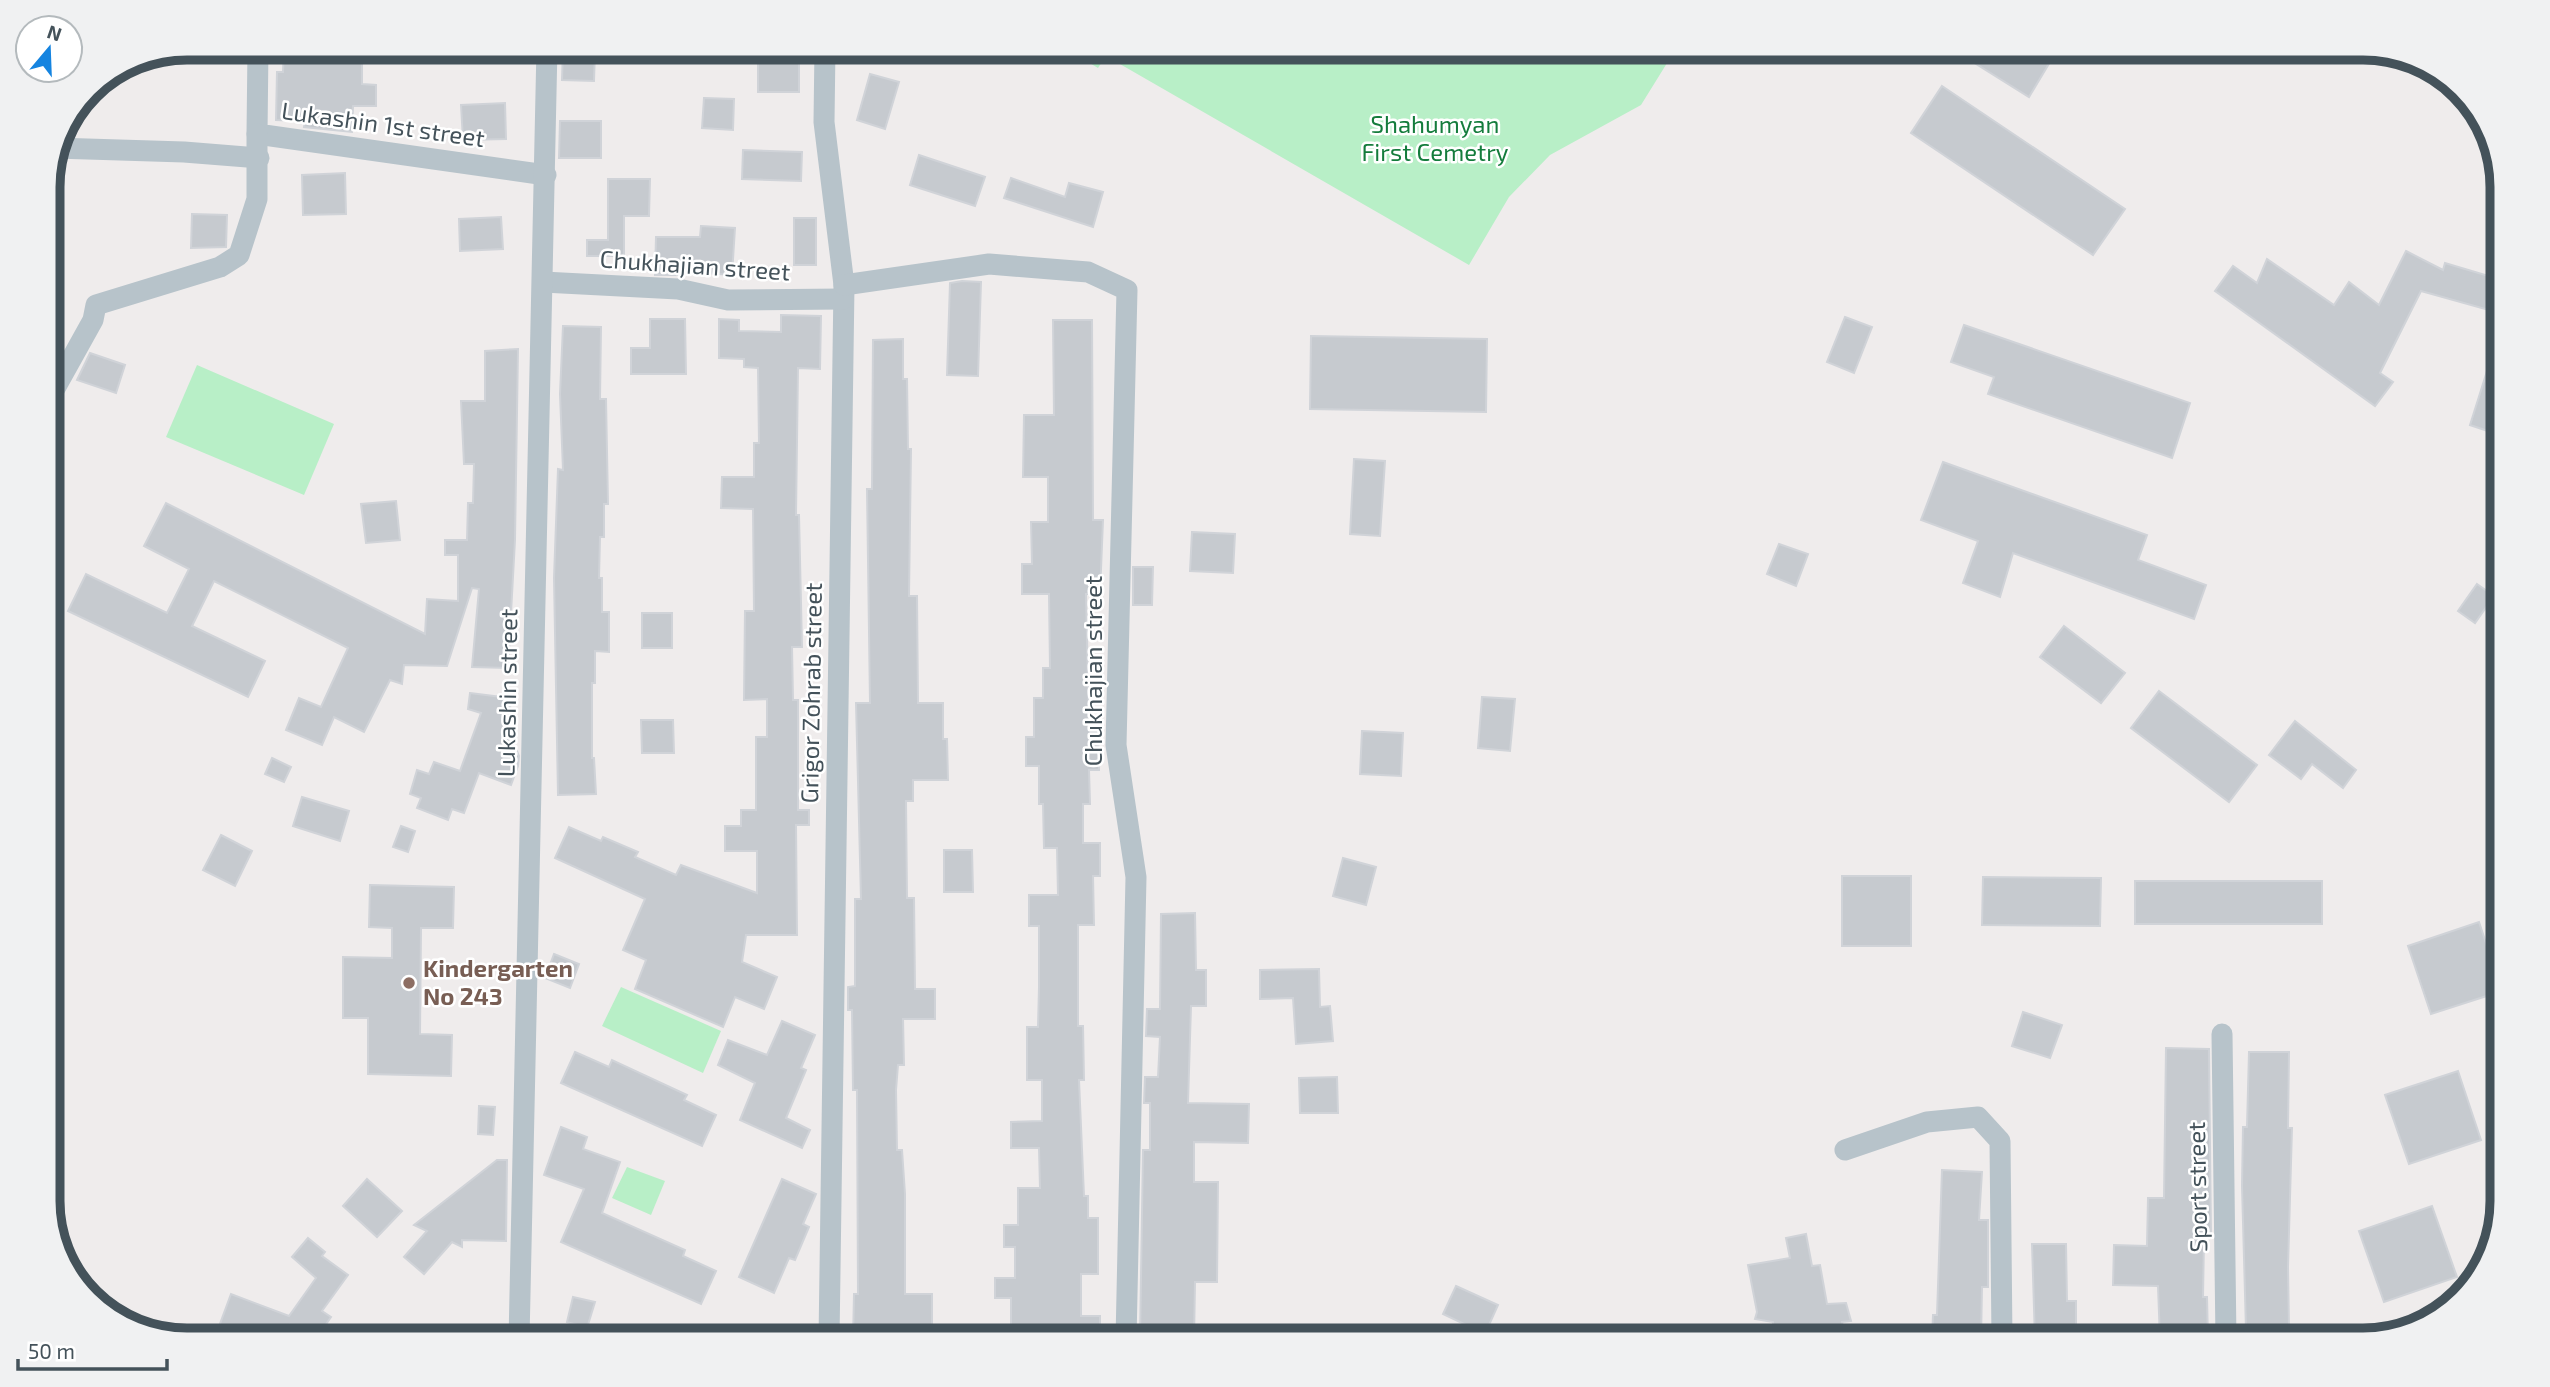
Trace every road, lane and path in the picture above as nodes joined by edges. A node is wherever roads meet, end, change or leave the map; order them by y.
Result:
1 (258, 60) edge
2 (547, 60) edge
3 (825, 60) edge
4 (257, 134) junction
5 (66, 148) edge
6 (259, 158) junction
7 (546, 175) junction
8 (543, 282) junction
9 (843, 292) junction
10 (60, 379) edge
11 (2222, 1034) dead end
12 (1845, 1150) dead end
13 (519, 1327) edge
14 (829, 1327) edge
15 (1126, 1327) edge
16 (2002, 1327) edge
17 (2226, 1327) edge

1 - 4 street, Lukashin 1st street
2 - 7 street, Lukashin street
3 - 9 street, Grigor Zohrab street
4 - 6 street
4 - 7 street, Lukashin 1st street
5 - 6 street
6 - 10 street
7 - 8 street, Lukashin street
8 - 9 street, Chukhajian street
8 - 13 street, Lukashin street
9 - 14 street, Grigor Zohrab street
9 - 15 street, Chukhajian street
11 - 17 street, Sport street
12 - 16 street

